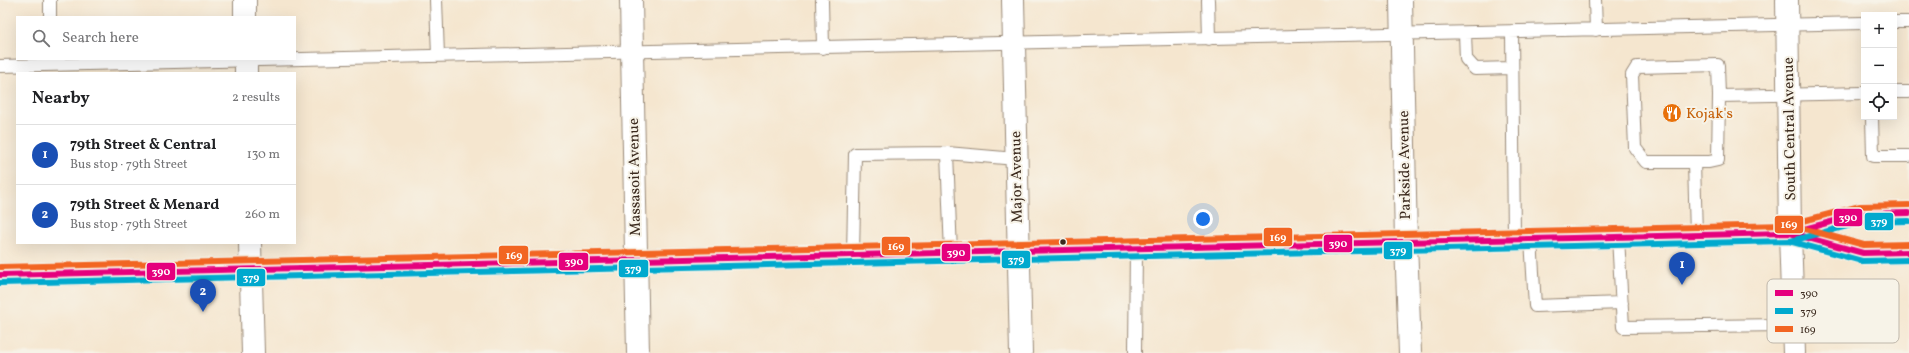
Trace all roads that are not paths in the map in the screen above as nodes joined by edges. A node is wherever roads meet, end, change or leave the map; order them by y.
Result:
1 (50, 0) edge
2 (245, 0) edge
3 (436, 0) edge
4 (630, 0) edge
5 (822, 0) edge
6 (1013, 0) edge
7 (1208, 0) edge
8 (1401, 0) edge
9 (1595, 0) edge
10 (1787, 0) edge
11 (50, 16) edge
12 (245, 16) edge
13 (1897, 22) edge
14 (1909, 22) edge
15 (1861, 23) edge
16 (1787, 26) junction
17 (1596, 30) junction
18 (1512, 32) junction
19 (1465, 33) junction
20 (1402, 35) junction
21 (1209, 39) junction
22 (1014, 43) junction
23 (823, 48) junction
24 (632, 52) junction
25 (438, 56) junction
26 (51, 62) edge
27 (246, 64) edge
28 (0, 66) edge
29 (1512, 68) junction
30 (1897, 92) edge
31 (1909, 92) edge
32 (1861, 93) edge
33 (1788, 95) junction
34 (1719, 96) junction
35 (1872, 120) edge
36 (947, 154) junction
37 (1909, 156) edge
38 (1016, 159) junction
39 (1694, 162) junction
40 (1909, 213) edge
41 (1790, 233) junction
42 (1696, 235) junction
43 (1618, 237) junction
44 (1523, 239) junction
45 (1406, 242) junction
46 (250, 244) edge
47 (1136, 248) junction
48 (1018, 251) junction
49 (1909, 252) edge
50 (952, 253) junction
51 (853, 255) junction
52 (636, 260) junction
53 (250, 269) junction
54 (0, 275) edge
55 (1792, 279) edge
56 (1622, 303) junction
57 (1767, 326) edge
58 (253, 353) edge
59 (638, 353) edge
60 (1021, 353) edge
61 (1135, 353) edge
62 (1410, 353) edge

1 - 11 lane
2 - 12 main road
3 - 25 lane
4 - 24 main road, Massasoit Avenue
5 - 23 lane
6 - 22 main road, Major Avenue
7 - 21 lane
8 - 20 main road, Parkside Avenue
9 - 17 lane
10 - 16 main road, South Central Avenue
13 - 14 lane
15 - 16 lane
16 - 17 lane
16 - 33 main road, South Central Avenue
17 - 18 lane
18 - 19 lane
18 - 29 lane
19 - 20 lane
19 - 29 lane
20 - 21 lane
20 - 45 main road, Parkside Avenue
21 - 22 lane
22 - 23 lane
22 - 38 main road, Major Avenue
23 - 24 lane
24 - 25 lane
24 - 52 main road, Massasoit Avenue
25 - 27 lane
26 - 27 lane
26 - 28 lane
29 - 44 lane
30 - 31 lane
32 - 33 lane
33 - 34 lane
33 - 41 main road, South Central Avenue
34 - 39 lane
34 - 39 lane
35 - 37 lane
36 - 38 lane
36 - 50 lane
36 - 51 lane
38 - 48 main road, Major Avenue
39 - 42 lane
40 - 41 main road
41 - 42 main road
41 - 49 main road
41 - 55 main road, South Central Avenue
42 - 43 main road
43 - 44 main road
43 - 56 lane
44 - 45 main road
44 - 56 lane
45 - 47 main road
45 - 62 main road, Parkside Avenue
46 - 53 main road
47 - 48 main road
47 - 61 lane
48 - 50 main road
48 - 60 main road, Major Avenue
50 - 51 main road
51 - 52 main road
52 - 53 main road
52 - 59 main road, Massasoit Avenue
53 - 54 main road
53 - 58 main road
56 - 57 lane

